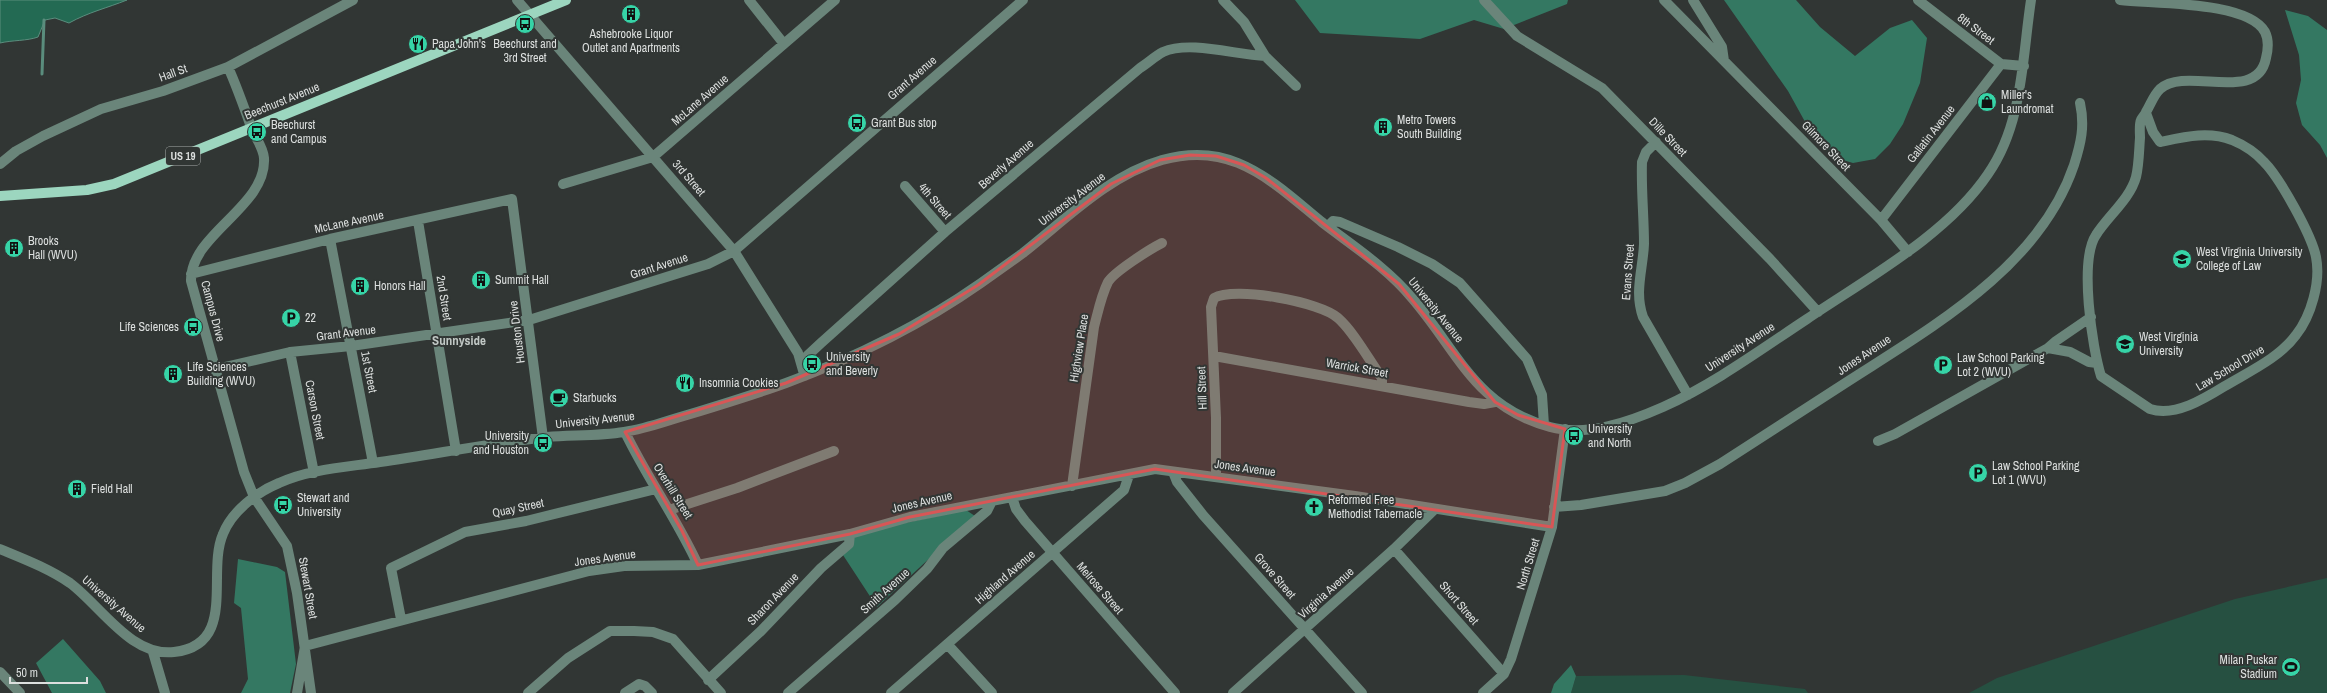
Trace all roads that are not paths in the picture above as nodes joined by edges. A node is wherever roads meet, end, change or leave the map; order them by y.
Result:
1 (353, 0) edge
2 (517, 0) edge
3 (566, 0) edge
4 (749, 0) edge
5 (835, 0) edge
6 (1023, 0) edge
7 (1223, 0) edge
8 (1484, 0) edge
9 (1664, 0) edge
10 (1693, 0) edge
11 (1918, 0) edge
12 (2031, 0) edge
13 (2120, 0) edge
14 (528, 15) junction
15 (784, 44) junction
16 (1265, 56) junction
17 (1724, 61) junction
18 (2001, 64) junction
19 (2024, 66) junction
20 (228, 67) junction
21 (1296, 86) dead end
22 (2080, 103) dead end
23 (2146, 113) junction
24 (251, 127) junction
25 (1656, 142) junction
26 (653, 157) junction
27 (0, 164) edge
28 (563, 184) dead end
29 (905, 186) dead end
30 (0, 196) edge
31 (512, 199) joint
32 (418, 220) junction
33 (1881, 220) junction
34 (1328, 226) junction
35 (945, 232) junction
36 (330, 239) junction
37 (1162, 243) dead end
38 (734, 251) junction
39 (1908, 252) junction
40 (191, 274) junction
41 (1818, 312) junction
42 (2091, 317) junction
43 (529, 320) junction
44 (437, 333) junction
45 (351, 346) junction
46 (2048, 348) junction
47 (290, 352) junction
48 (1214, 356) junction
49 (2097, 363) junction
50 (216, 369) junction
51 (805, 376) junction
52 (1382, 386) junction
53 (1688, 395) junction
54 (1495, 402) junction
55 (1544, 425) junction
56 (1565, 430) junction
57 (625, 432) junction
58 (543, 438) junction
59 (1878, 441) dead end
60 (456, 451) junction
61 (834, 451) dead end
62 (373, 463) junction
63 (1173, 472) junction
64 (314, 473) junction
65 (1129, 475) junction
66 (1216, 478) junction
67 (1072, 486) junction
68 (656, 489) junction
69 (254, 497) junction
70 (1012, 497) junction
71 (992, 501) junction
72 (1554, 507) junction
73 (1435, 509) junction
74 (669, 510) junction
75 (1552, 527) junction
76 (850, 534) junction
77 (0, 549) edge
78 (1394, 549) junction
79 (1052, 553) junction
80 (698, 565) junction
81 (401, 619) junction
82 (1305, 630) junction
83 (948, 645) junction
84 (304, 646) junction
85 (153, 652) junction
86 (0, 672) edge
87 (1504, 674) junction
88 (708, 680) junction
89 (20, 693) edge
90 (165, 693) edge
91 (297, 693) edge
92 (311, 693) edge
93 (528, 693) edge
94 (625, 693) edge
95 (652, 693) edge
96 (721, 693) edge
97 (788, 693) edge
98 (892, 693) edge
99 (992, 693) edge
100 (1174, 693) edge
101 (1233, 693) edge
102 (1362, 693) edge
103 (1483, 693) edge

1 - 20 street, Hall St
2 - 14 street, 3rd Street
3 - 14 main road, Beechurst Avenue / US 19
4 - 15 street
5 - 15 street, McLane Avenue
6 - 38 street, Grant Avenue
7 - 16 street
8 - 25 street, Dille Street
9 - 17 street, Gilmore Street
10 - 17 street, Gilmore Street
11 - 18 street, 8th Street
12 - 19 street, University Avenue
13 - 23 street, Law School Drive
14 - 24 main road, Beechurst Avenue / US 19
14 - 26 street, 3rd Street
15 - 26 street, McLane Avenue
16 - 21 street
16 - 35 street, Beverly Avenue
17 - 33 street, Gilmore Street
18 - 19 street
18 - 33 street, Gallatin Avenue
19 - 39 street, University Avenue
20 - 24 street, Campus Drive
20 - 27 street, Hall St
22 - 72 street, Jones Avenue
23 - 42 street, Law School Drive
23 - 49 street, Law School Drive
24 - 30 main road, Beechurst Avenue / US 19
24 - 40 street, Campus Drive
25 - 41 street, Dille Street
25 - 53 street, Evans Street
26 - 28 street, McLane Avenue
26 - 38 street, 3rd Street
29 - 35 street, 4th Street
31 - 32 street, McLane Avenue
31 - 43 street, Houston Drive
32 - 36 street, McLane Avenue
32 - 44 street, 2nd Street
33 - 39 street, Gilmore Street
34 - 51 street, University Avenue
34 - 54 street, University Avenue
34 - 55 street
35 - 51 street, Beverly Avenue
36 - 40 street, McLane Avenue
36 - 45 street, 1st Street
37 - 67 street, Highview Place
38 - 43 street, Grant Avenue
38 - 51 street, 3rd Street
39 - 41 street, University Avenue
40 - 50 street, Campus Drive
41 - 53 street, University Avenue
42 - 46 street
42 - 49 street, Law School Drive
43 - 44 street, Grant Avenue
43 - 58 street, Houston Drive
44 - 45 street, Grant Avenue
44 - 60 street, 2nd Street
45 - 47 street, Grant Avenue
45 - 62 street, 1st Street
46 - 49 street
46 - 59 street
47 - 50 street, Grant Avenue
47 - 64 street, Carson Street
48 - 52 street, Warrick Street
48 - 52 street, Hill Street
48 - 66 street, Hill Street
50 - 69 street, Campus Drive
51 - 57 street, University Avenue
52 - 54 street, Warrick Street
53 - 56 street, University Avenue
54 - 55 street, University Avenue
55 - 56 street, University Avenue
56 - 72 street, North Street
57 - 58 street, University Avenue
57 - 68 street, Overhill Street
58 - 60 street, University Avenue
60 - 62 street, University Avenue
61 - 74 street
62 - 64 street, University Avenue
63 - 65 street, Jones Avenue
63 - 66 street, Jones Avenue
63 - 82 street, Grove Street
64 - 69 street, University Avenue
65 - 67 street, Jones Avenue
65 - 79 street, Highland Avenue
66 - 73 street, Jones Avenue
67 - 70 street, Jones Avenue
68 - 74 street, Overhill Street
68 - 81 street, Quay Street
69 - 84 street, Stewart Street
69 - 85 street, University Avenue
70 - 71 street, Jones Avenue
70 - 79 street, Melrose Street
71 - 76 street, Jones Avenue
71 - 97 street, Smith Avenue
72 - 75 street, North Street
73 - 75 street, Jones Avenue
73 - 78 street, Virginia Avenue
74 - 80 street, Overhill Street
75 - 87 street, North Street
76 - 80 street, Jones Avenue
76 - 88 street, Sharon Avenue
77 - 85 street, University Avenue
78 - 82 street, Virginia Avenue
78 - 87 street, Short Street
79 - 83 street, Highland Avenue
79 - 100 street, Melrose Street
80 - 81 street, Jones Avenue
81 - 84 street, Jones Avenue
82 - 101 street, Virginia Avenue
82 - 102 street, Grove Street
83 - 98 street, Highland Avenue
83 - 99 street
84 - 91 street
84 - 92 street, Stewart Street
85 - 90 street
86 - 89 street
87 - 103 street, North Street
88 - 93 street
88 - 96 street
94 - 95 street

